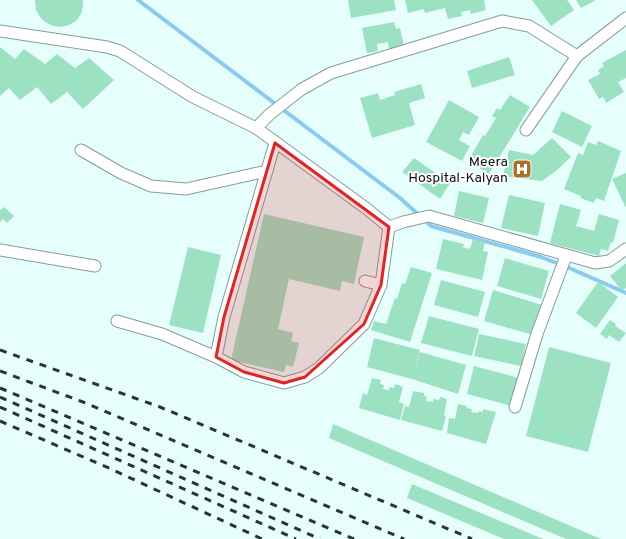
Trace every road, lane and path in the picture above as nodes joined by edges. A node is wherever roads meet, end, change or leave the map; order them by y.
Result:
1 (626, 18) edge
2 (0, 31) edge
3 (577, 56) junction
4 (256, 128) junction
5 (526, 130) dead end
6 (275, 143) junction
7 (80, 150) dead end
8 (267, 171) junction
9 (389, 227) junction
10 (626, 249) edge
11 (0, 250) edge
12 (566, 256) junction
13 (94, 266) dead end
14 (365, 281) dead end
15 (381, 285) junction
16 (117, 321) dead end
17 (216, 357) junction
18 (515, 407) dead end

1 - 3 street
2 - 4 street
3 - 4 street
3 - 5 street
4 - 6 street
6 - 8 street
6 - 9 street
7 - 8 street
8 - 17 street
9 - 12 street
9 - 15 street
10 - 12 street
11 - 13 street
12 - 18 street
14 - 15 street
15 - 17 street
16 - 17 street

